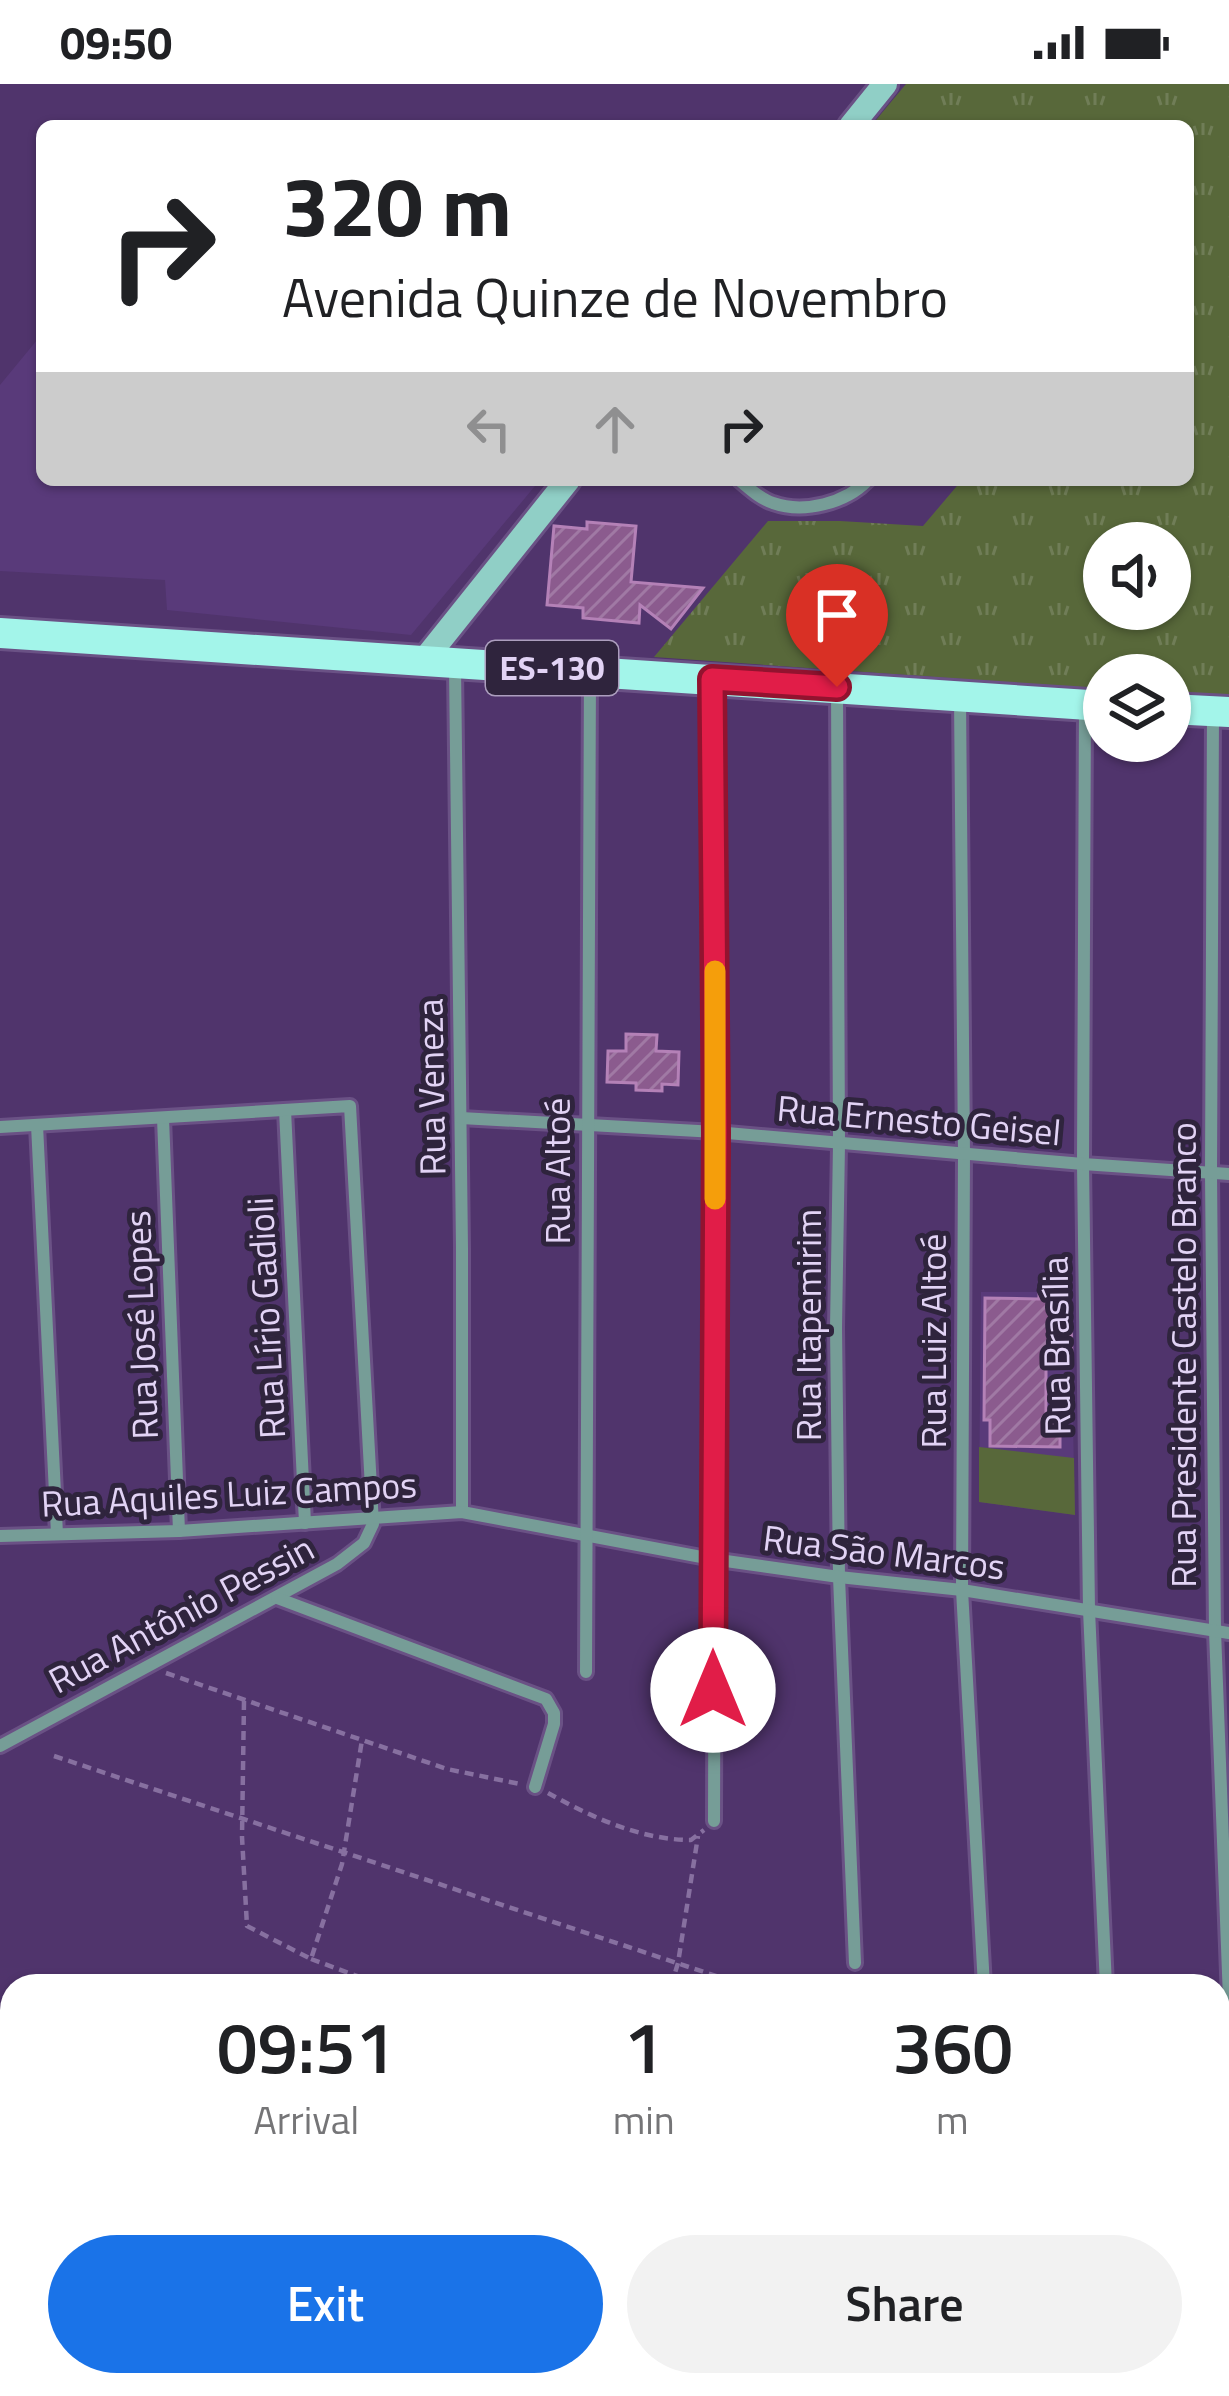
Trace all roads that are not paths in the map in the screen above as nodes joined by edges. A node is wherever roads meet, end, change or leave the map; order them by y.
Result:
1 (885, 84) edge
2 (856, 120) edge
3 (564, 486) edge
4 (748, 486) edge
5 (861, 486) edge
6 (0, 633) edge
7 (440, 660) junction
8 (590, 670) junction
9 (712, 679) junction
10 (837, 687) junction
11 (960, 696) junction
12 (1083, 704) edge
13 (1191, 710) edge
14 (1221, 712) edge
15 (1094, 762) edge
16 (285, 1110) junction
17 (163, 1118) junction
18 (461, 1118) junction
19 (37, 1125) junction
20 (587, 1126) junction
21 (0, 1127) edge
22 (716, 1132) junction
23 (839, 1144) junction
24 (964, 1154) junction
25 (1084, 1164) junction
26 (1211, 1173) junction
27 (1229, 1174) edge
28 (462, 1512) junction
29 (372, 1517) junction
30 (305, 1523) junction
31 (179, 1531) junction
32 (56, 1534) junction
33 (0, 1536) edge
34 (586, 1537) junction
35 (712, 1559) junction
36 (838, 1577) junction
37 (962, 1590) junction
38 (277, 1598) junction
39 (1090, 1610) junction
40 (1222, 1632) edge
41 (586, 1672) dead end
42 (0, 1746) edge
43 (535, 1787) road end
44 (714, 1820) road end
45 (855, 1963) dead end
46 (983, 1974) edge
47 (1105, 1974) edge
48 (1229, 1974) edge

1 - 2 street
3 - 7 street
4 - 5 street
6 - 7 main road, ES-130
7 - 8 main road, ES-130
7 - 18 street, Rua Veneza
8 - 9 main road, ES-130
8 - 20 street, Rua Altoé
9 - 10 main road, ES-130
9 - 22 street
10 - 11 main road, ES-130
10 - 23 street, Rua Itapemirim
11 - 12 main road, ES-130
11 - 24 street, Rua Luiz Altoé
13 - 14 main road
14 - 26 street, Rua Presidente Castelo Branco
15 - 25 street, Rua Brasília
16 - 17 street
16 - 29 street
16 - 30 street, Rua Lírio Gadioli
17 - 19 street
17 - 31 street, Rua José Lopes
18 - 20 street, Rua Ernesto Geisel
18 - 28 street, Rua Veneza
19 - 21 street
19 - 32 street
20 - 22 street, Rua Ernesto Geisel
20 - 34 street, Rua Altoé
22 - 23 street, Rua Ernesto Geisel
22 - 35 street
23 - 24 street, Rua Ernesto Geisel
23 - 36 street, Rua Itapemirim
24 - 25 street, Rua Ernesto Geisel
24 - 37 street, Rua Luiz Altoé
25 - 26 street, Rua Ernesto Geisel
25 - 39 street, Rua Brasília
26 - 27 street, Rua Ernesto Geisel
26 - 40 street, Rua Presidente Castelo Branco
28 - 29 street, Rua Aquiles Luiz Campos
28 - 34 street, Rua São Marcos
29 - 30 street, Rua Aquiles Luiz Campos
29 - 38 street, Rua Antônio Pessin
30 - 31 street, Rua Aquiles Luiz Campos
31 - 32 street, Rua Aquiles Luiz Campos
32 - 33 street, Rua Aquiles Luiz Campos
34 - 35 street, Rua São Marcos
34 - 41 street, Rua Altoé
35 - 36 street, Rua São Marcos
35 - 44 street
36 - 37 street, Rua São Marcos
36 - 45 street, Rua Itapemirim
37 - 39 street, Rua São Marcos
37 - 46 street, Rua Luiz Altoé
38 - 42 street, Rua Antônio Pessin
38 - 43 street
39 - 40 street, Rua São Marcos
39 - 47 street, Rua Brasília
40 - 48 street, Rua Presidente Castelo Branco

